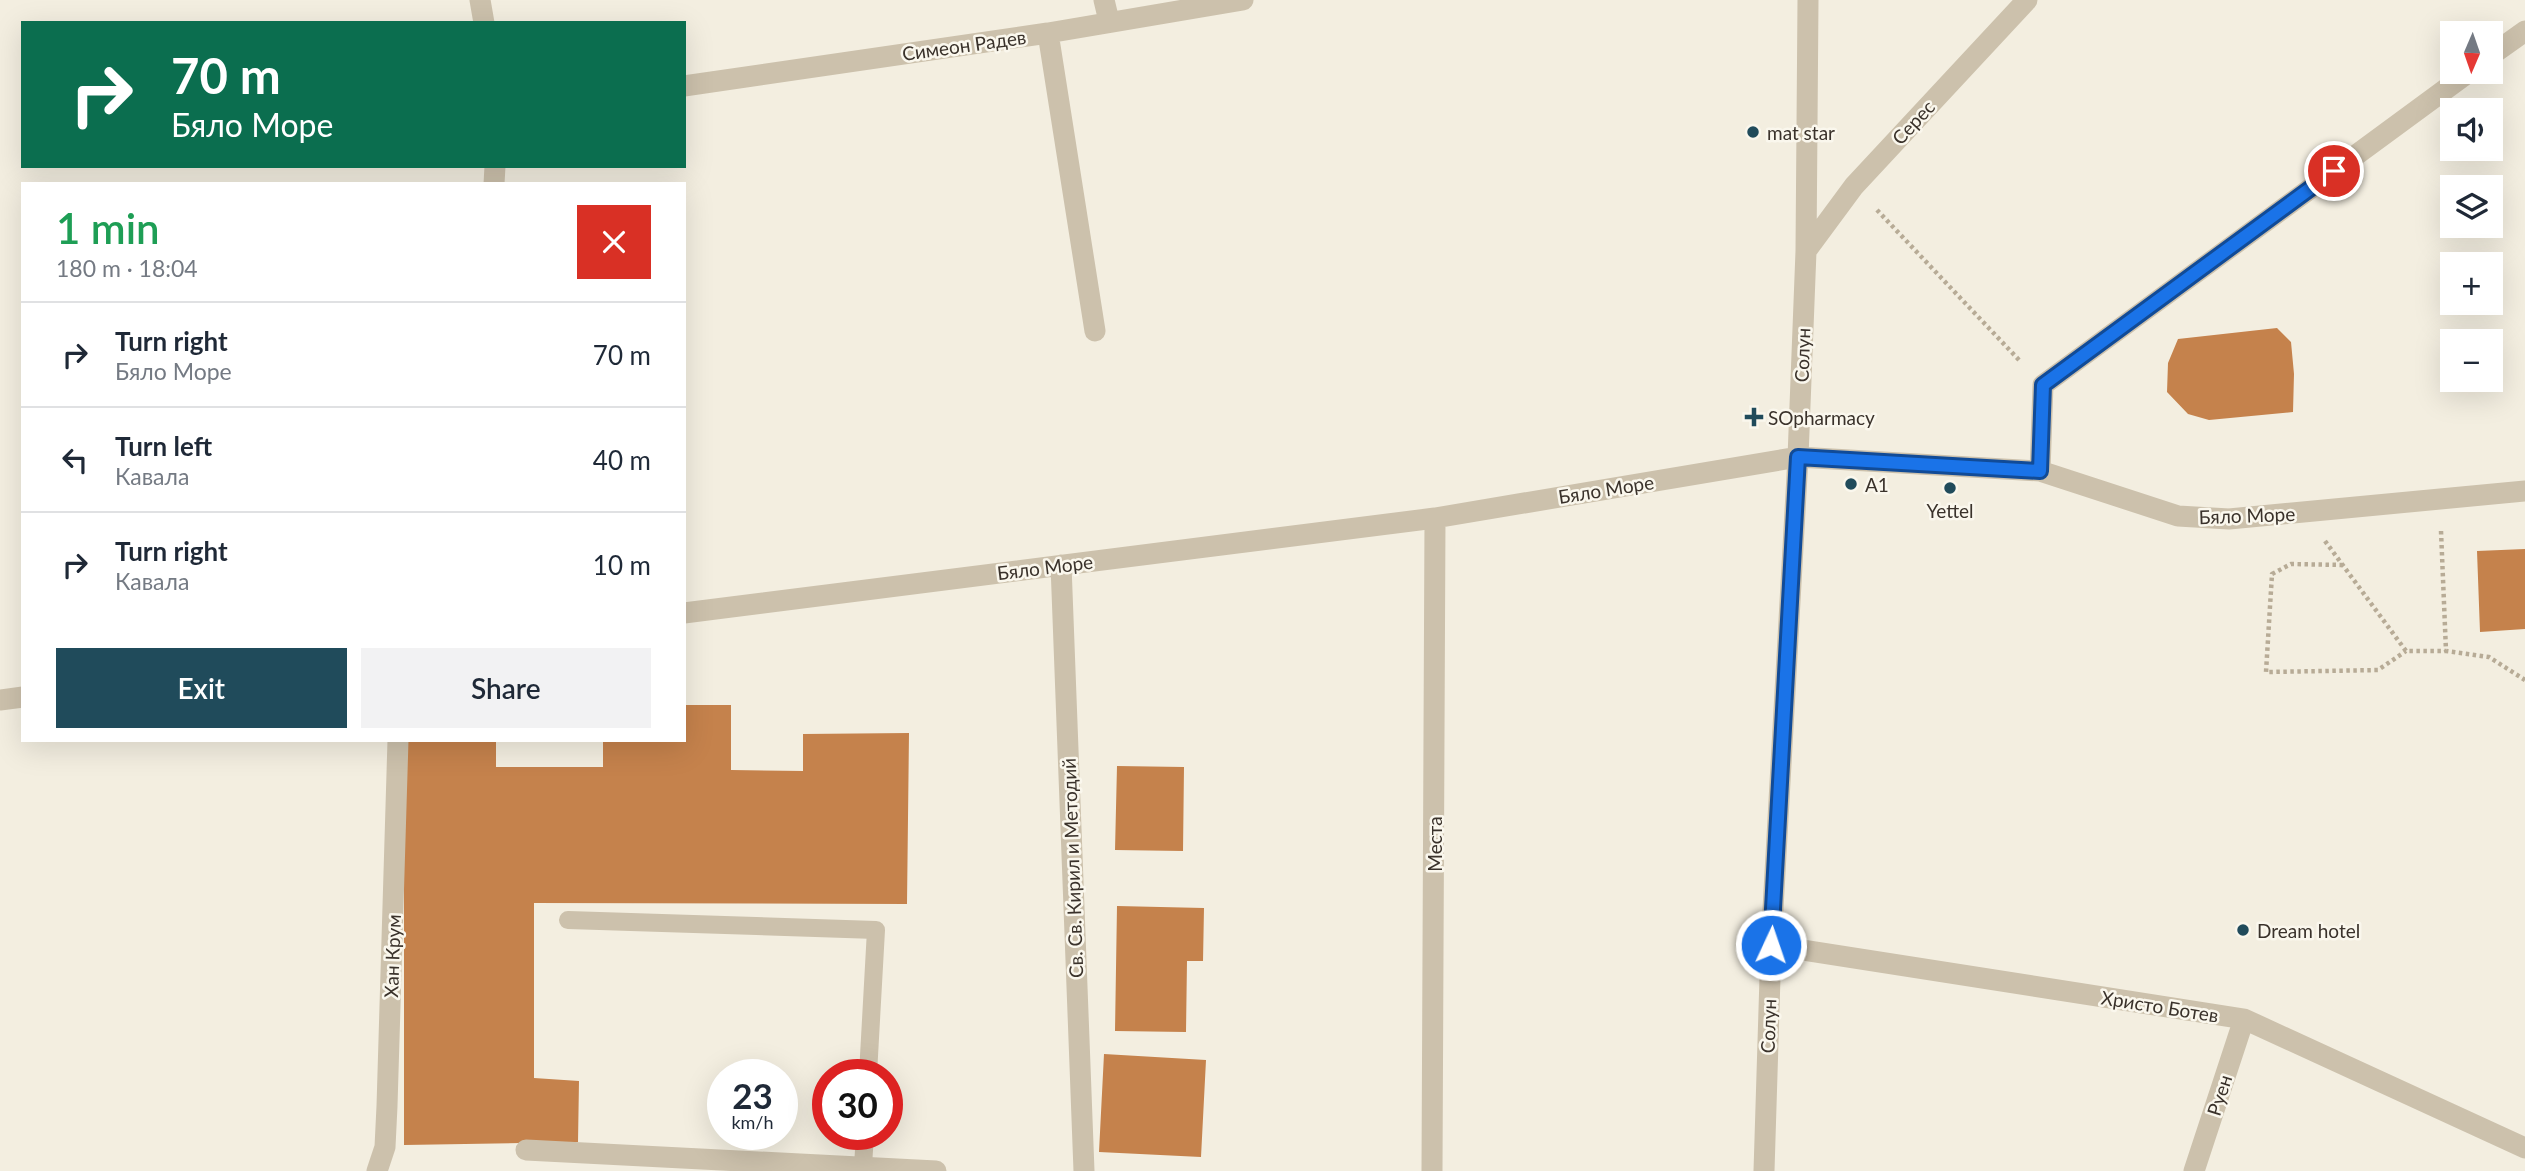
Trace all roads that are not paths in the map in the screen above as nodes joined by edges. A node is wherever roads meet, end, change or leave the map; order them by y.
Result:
1 (480, 0) edge
2 (1104, 0) edge
3 (1243, 0) edge
4 (1808, 0) edge
5 (2027, 0) edge
6 (484, 21) edge
7 (1109, 21) junction
8 (2525, 31) edge
9 (1048, 33) junction
10 (2503, 47) edge
11 (2453, 84) edge
12 (686, 86) edge
13 (1806, 251) junction
14 (1095, 331) dead end
15 (1798, 457) junction
16 (2040, 471) junction
17 (2525, 491) edge
18 (1435, 518) junction
19 (1060, 565) junction
20 (686, 612) edge
21 (21, 697) edge
22 (0, 700) edge
23 (398, 742) edge
24 (568, 919) dead end
25 (1771, 945) junction
26 (2244, 1019) junction
27 (869, 1059) edge
28 (2525, 1148) edge
29 (526, 1150) dead end
30 (864, 1150) edge
31 (863, 1166) junction
32 (377, 1171) edge
33 (936, 1171) edge
34 (1084, 1171) edge
35 (1432, 1171) edge
36 (1764, 1171) edge
37 (2194, 1171) edge

1 - 6 street
2 - 7 street
3 - 7 street, Симеон Радев
4 - 13 street, Солун
5 - 13 street, Серес
7 - 9 street, Симеон Радев
8 - 10 street
9 - 12 street, Симеон Радев
9 - 14 street
11 - 16 street
13 - 15 street, Солун
15 - 16 street, Бяло Море
15 - 18 street, Бяло Море
15 - 25 street, Солун
16 - 17 street, Бяло Море
18 - 19 street, Бяло Море
18 - 35 street, Места
19 - 20 street, Бяло Море
19 - 34 street, Св. Св. Кирил и Методий
21 - 22 street
23 - 32 street, Хан Крум
24 - 27 lane
25 - 26 street, Христо Ботев
25 - 36 street, Солун
26 - 28 street, Христо Ботев
26 - 37 street, Руен
29 - 31 street
30 - 31 lane
31 - 33 street

